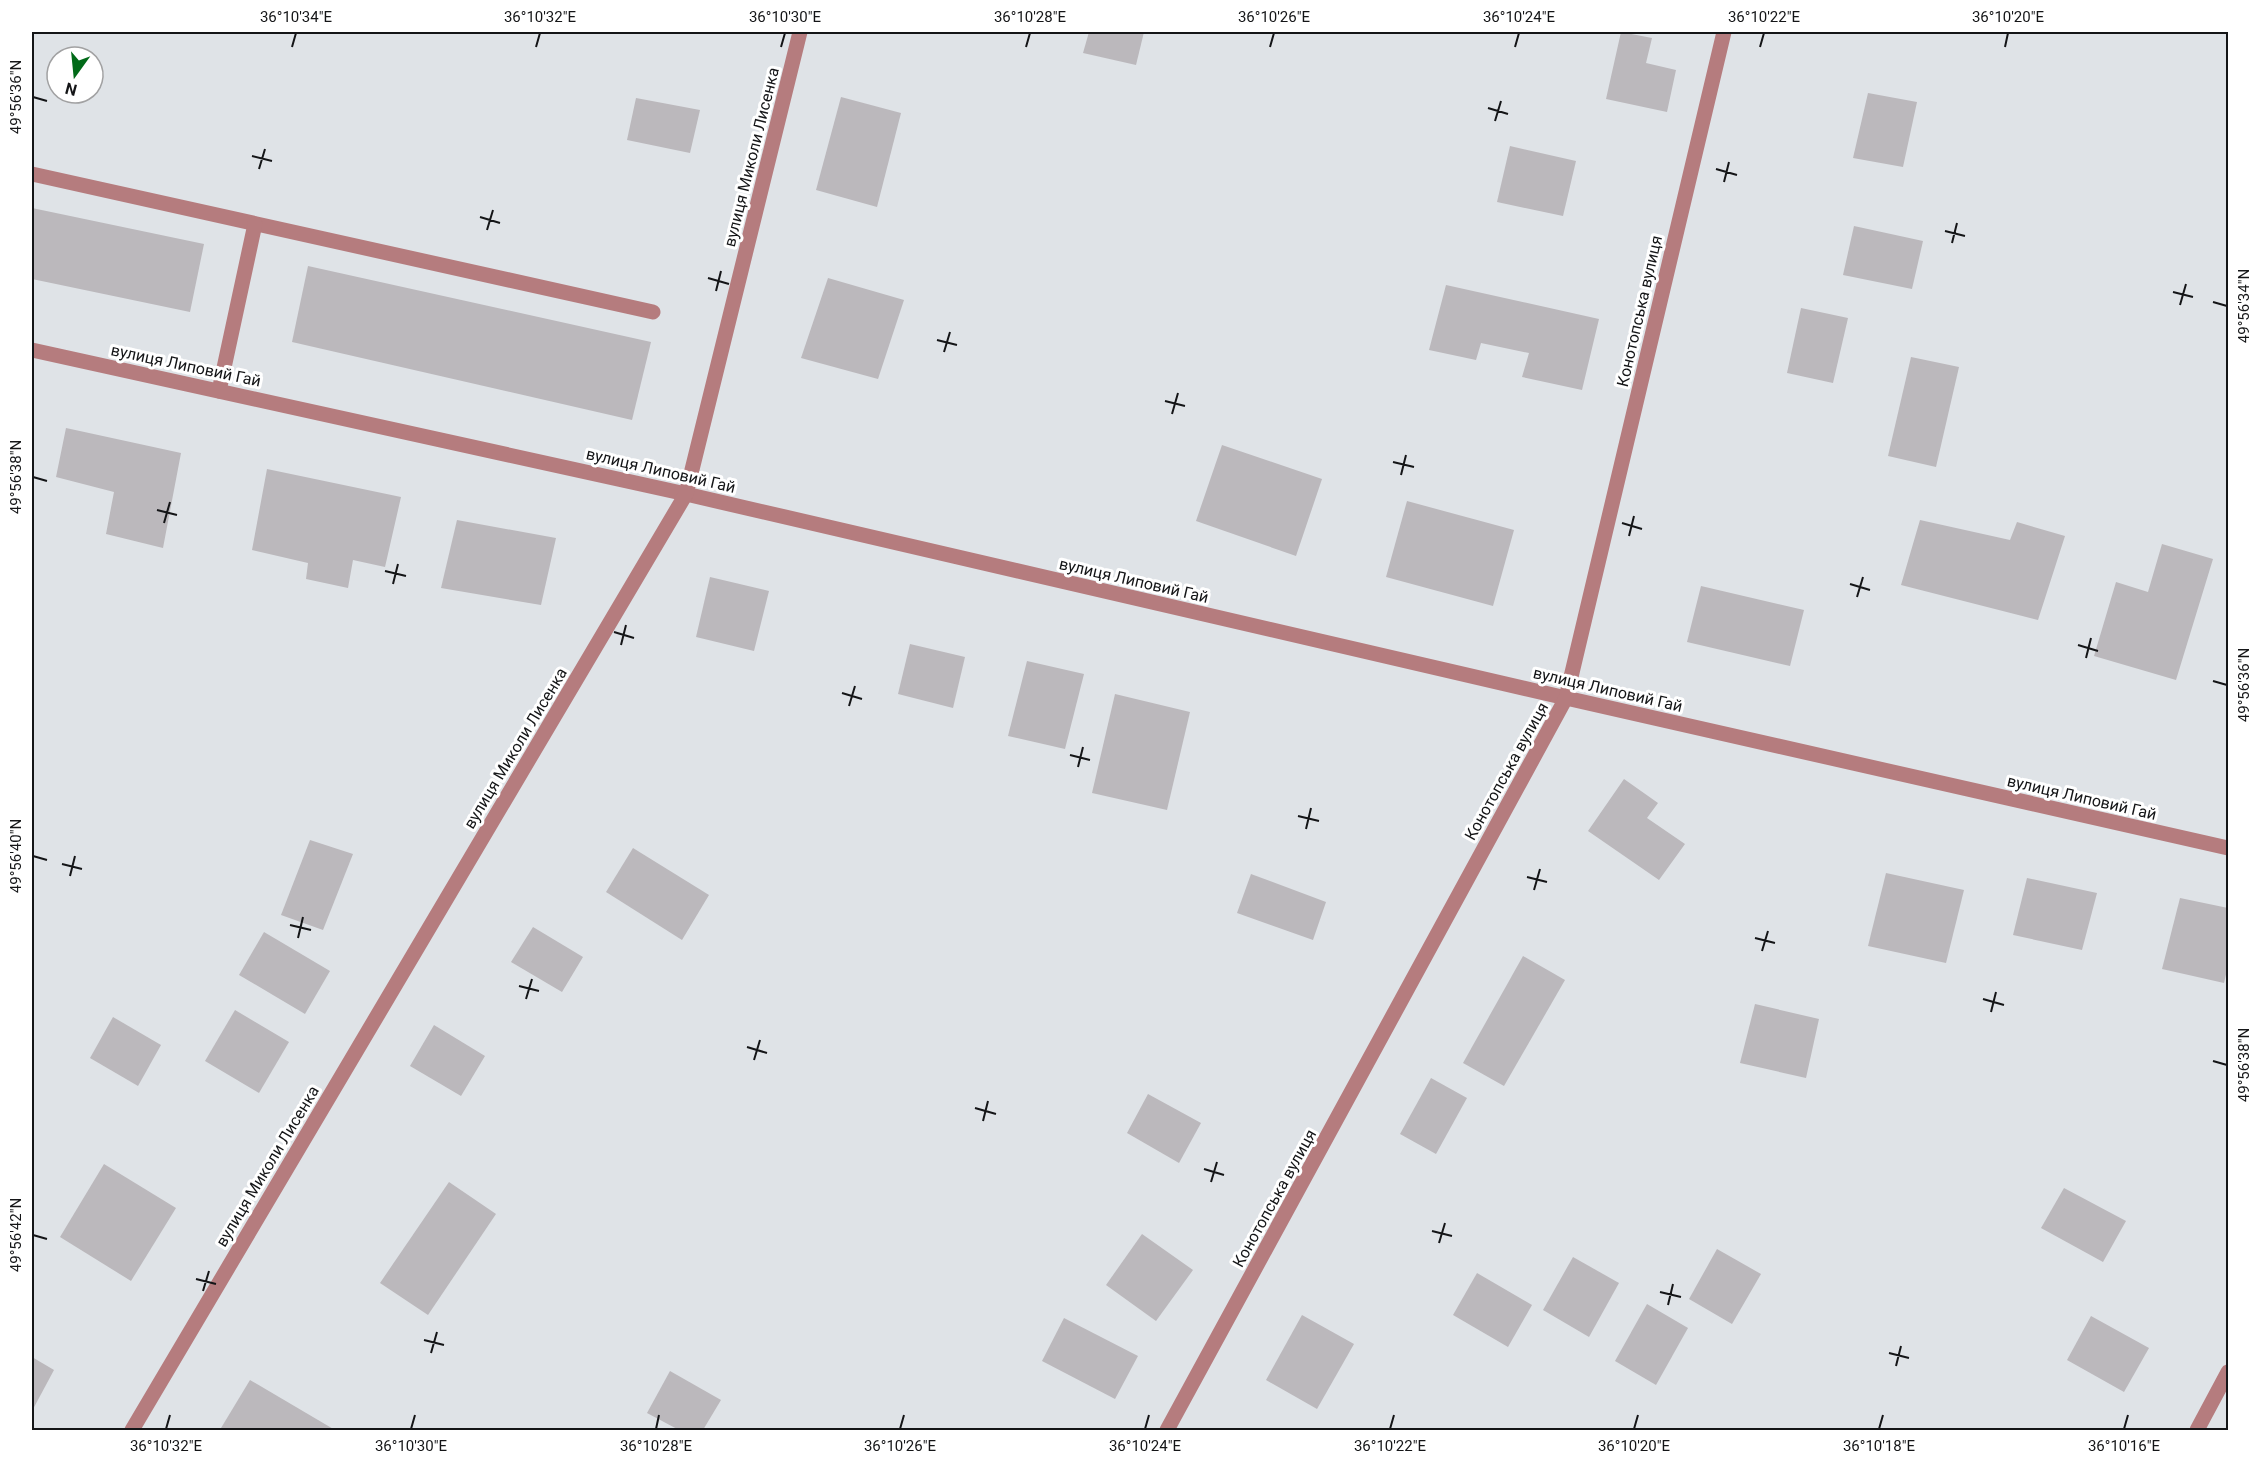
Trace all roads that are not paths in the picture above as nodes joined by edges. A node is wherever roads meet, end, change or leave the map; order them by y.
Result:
1 (800, 32) edge
2 (1724, 32) edge
3 (32, 174) edge
4 (255, 224) junction
5 (653, 312) dead end
6 (32, 350) edge
7 (219, 391) junction
8 (686, 494) junction
9 (1566, 698) junction
10 (2229, 848) edge
11 (2229, 1372) edge
12 (132, 1431) edge
13 (1167, 1431) edge
14 (2197, 1431) edge

1 - 8 street, вулиця Миколи Лисенка
2 - 9 street, Конотопська вулиця
3 - 4 street
4 - 5 street
4 - 7 street
6 - 7 street, вулиця Липовий Гай
7 - 8 street, вулиця Липовий Гай
8 - 9 street, вулиця Липовий Гай
8 - 12 street, вулиця Миколи Лисенка
9 - 10 street, вулиця Липовий Гай
9 - 13 street, Конотопська вулиця
11 - 14 street

